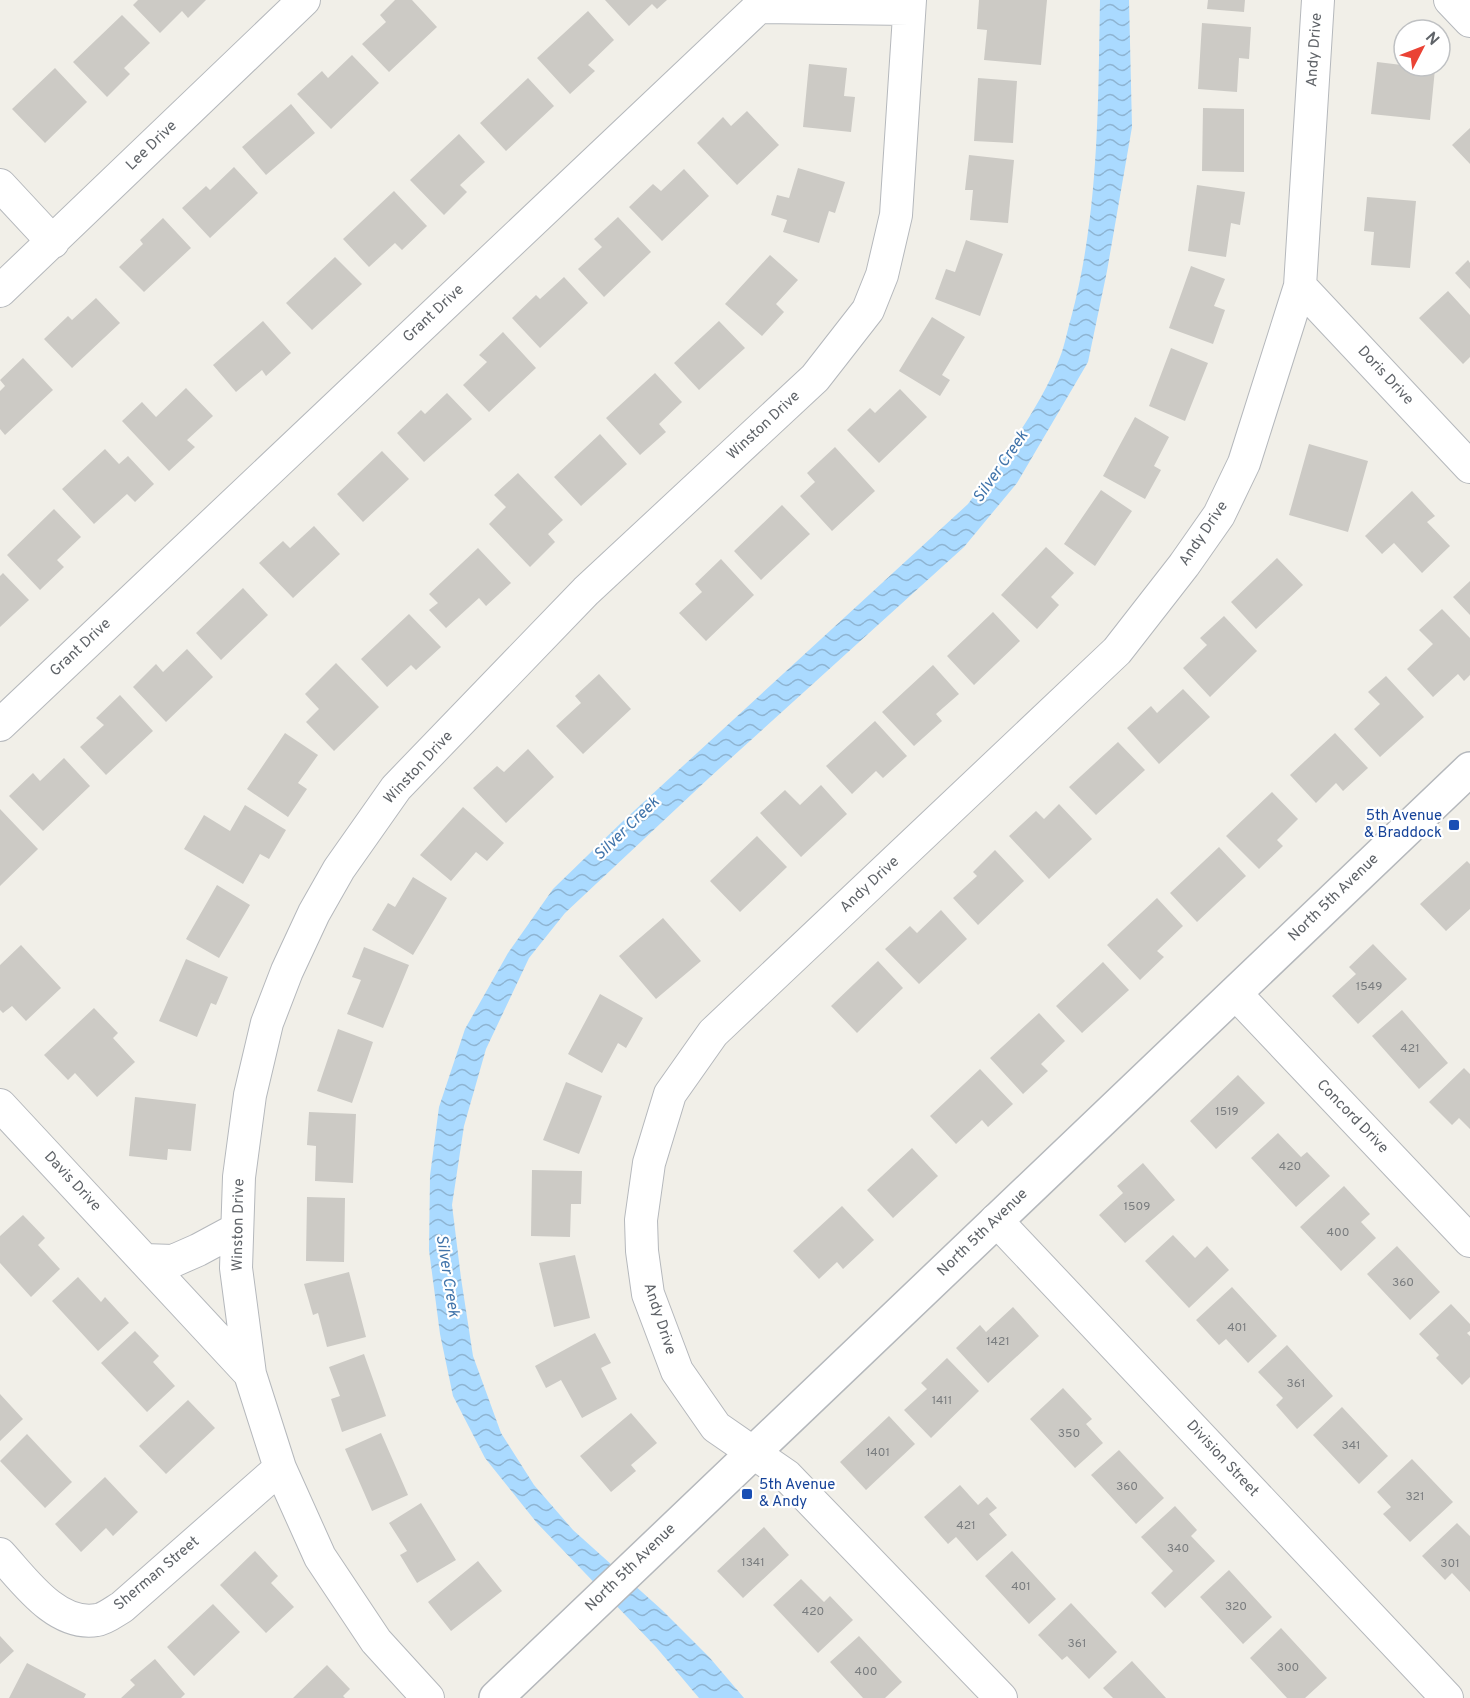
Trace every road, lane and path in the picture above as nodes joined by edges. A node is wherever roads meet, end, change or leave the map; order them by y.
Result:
1 (303, 0) edge
2 (1318, 0) edge
3 (1450, 0) edge
4 (909, 4) edge
5 (1470, 21) edge
6 (0, 184) edge
7 (53, 242) junction
8 (1300, 286) junction
9 (0, 291) edge
10 (1470, 467) edge
11 (0, 725) edge
12 (1468, 774) edge
13 (1234, 993) junction
14 (0, 1105) edge
15 (996, 1221) junction
16 (237, 1229) junction
17 (1470, 1241) edge
18 (144, 1260) junction
19 (250, 1374) junction
20 (753, 1452) junction
21 (280, 1468) junction
22 (0, 1554) edge
23 (428, 1698) edge
24 (495, 1698) edge
25 (1001, 1698) edge
26 (1447, 1698) edge

1 - 7 street, Lee Drive
2 - 8 street, Andy Drive
3 - 5 street
4 - 11 street, Grant Drive
4 - 16 street, Winston Drive
6 - 7 street
7 - 9 street, Lee Drive
8 - 10 street, Doris Drive
8 - 20 street, Andy Drive
12 - 13 street, North 5th Avenue
13 - 15 street, North 5th Avenue
13 - 17 street, Concord Drive
14 - 18 street, Davis Drive
15 - 20 street, North 5th Avenue
15 - 26 street, Division Street
16 - 18 street
16 - 19 street, Winston Drive
18 - 19 street, Davis Drive
19 - 21 street, Winston Drive
20 - 24 street, North 5th Avenue
20 - 25 street, Andy Drive
21 - 22 street, Sherman Street
21 - 23 street, Winston Drive

